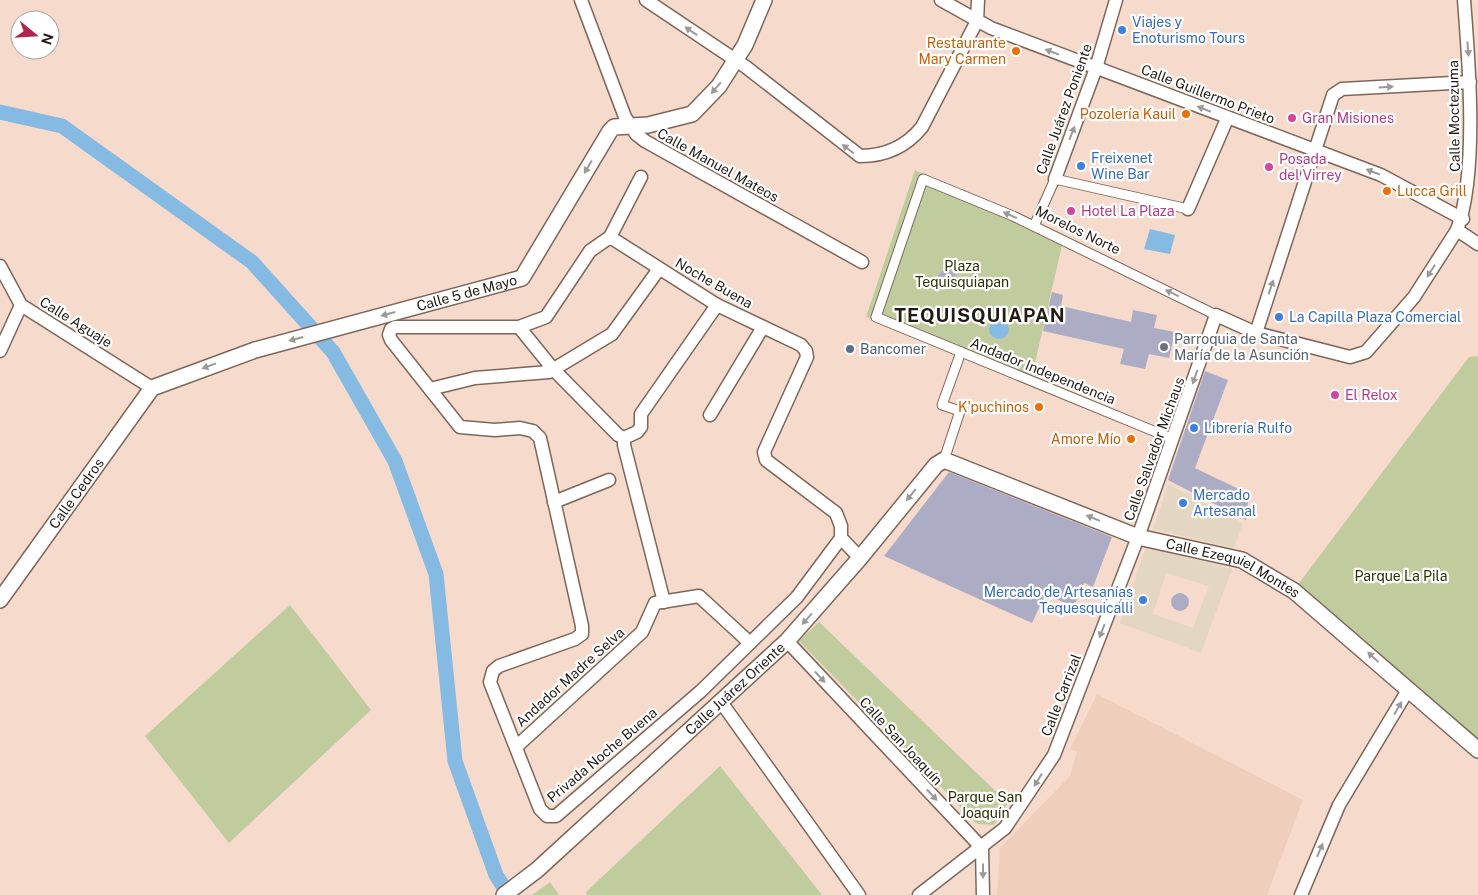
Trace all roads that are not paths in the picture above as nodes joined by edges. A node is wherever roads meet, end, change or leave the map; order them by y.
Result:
1 (581, 0) edge
2 (646, 0) edge
3 (764, 0) edge
4 (942, 0) edge
5 (978, 0) edge
6 (1116, 0) edge
7 (1464, 0) edge
8 (977, 21) junction
9 (735, 60) junction
10 (1096, 68) junction
11 (1470, 82) junction
12 (1227, 119) junction
13 (631, 126) junction
14 (1314, 150) junction
15 (1476, 166) edge
16 (641, 177) dead end
17 (1055, 179) junction
18 (1188, 209) joint
19 (1460, 224) junction
20 (1034, 226) junction
21 (610, 237) junction
22 (1478, 244) edge
23 (862, 262) dead end
24 (0, 266) edge
25 (659, 269) junction
26 (21, 304) junction
27 (717, 305) junction
28 (1216, 315) junction
29 (876, 317) joint
30 (519, 327) junction
31 (763, 327) junction
32 (1256, 333) junction
33 (0, 352) edge
34 (961, 352) junction
35 (553, 369) junction
36 (152, 388) junction
37 (430, 389) junction
38 (710, 415) dead end
39 (624, 438) junction
40 (1173, 439) junction
41 (944, 460) junction
42 (609, 480) dead end
43 (554, 502) junction
44 (1138, 536) junction
45 (841, 538) junction
46 (860, 558) junction
47 (0, 600) edge
48 (660, 602) junction
49 (787, 641) junction
50 (750, 643) junction
51 (1408, 690) junction
52 (721, 702) junction
53 (1476, 744) edge
54 (516, 747) junction
55 (982, 848) junction
56 (504, 895) edge
57 (859, 895) edge
58 (919, 895) edge
59 (983, 895) edge
60 (1301, 895) edge

1 - 13 street, Calle Manuel Mateos
9 -> 2 street
3 - 9 street, Calle 5 de Mayo
4 - 8 street, Calle Guillermo Prieto
5 - 8 street
6 - 10 street, Calle Juárez Poniente
7 -> 11 street, Calle Moctezuma
8 -> 9 street
10 -> 8 street, Calle Guillermo Prieto
9 -> 13 street, Calle 5 de Mayo
12 -> 10 street, Calle Guillermo Prieto
17 -> 10 street, Calle Juárez Poniente
14 -> 11 street
11 - 15 street, Calle Moctezuma
12 - 14 street, Calle Guillermo Prieto
12 - 18 street
13 - 23 street, Calle Manuel Mateos
13 -> 36 street, Calle 5 de Mayo
19 -> 14 street, Calle Guillermo Prieto
32 -> 14 street
15 - 19 street, Calle Moctezuma
16 - 21 street
17 - 18 street
17 - 20 street, Calle Juárez Poniente
19 - 22 street, Calle Guillermo Prieto
19 -> 32 street
28 -> 20 street, Morelos Norte
20 -> 29 street, Morelos Norte
21 - 25 street, Noche Buena
21 - 30 street
24 - 26 street, Calle Aguaje
25 - 27 street, Noche Buena
25 - 35 street
26 - 33 street
26 - 36 street, Calle Aguaje
27 - 31 street, Noche Buena
27 - 39 street
28 - 32 street
28 -> 40 street, Calle Salvador Michaus
29 - 34 street, Andador Independencia
30 - 35 street
30 - 37 street, Privada Noche Buena
31 - 38 street
31 - 45 street, Noche Buena
34 - 40 street, Andador Independencia
34 - 41 street
35 - 37 street
35 - 39 street
36 - 47 street, Calle Cedros
37 - 43 street, Privada Noche Buena
39 - 48 street
40 - 44 street, Calle Salvador Michaus
44 -> 41 street, Calle Ezequiel Montes
41 -> 46 street, Calle Juárez Oriente
42 - 43 street
43 - 54 street, Privada Noche Buena
51 -> 44 street, Calle Ezequiel Montes
44 -> 55 street, Calle Carrizal
45 - 46 street
45 - 50 street, Privada Noche Buena
46 -> 49 street, Calle Juárez Oriente
48 - 50 street
48 - 54 street, Andador Madre Selva
49 - 52 street, Calle Juárez Oriente
49 -> 55 street, Calle San Joaquín
50 - 54 street, Privada Noche Buena
51 - 53 street, Calle Ezequiel Montes
60 -> 51 street
52 - 56 street, Calle Juárez Oriente
52 - 57 street
55 - 58 street, Calle Carrizal
55 -> 59 street

